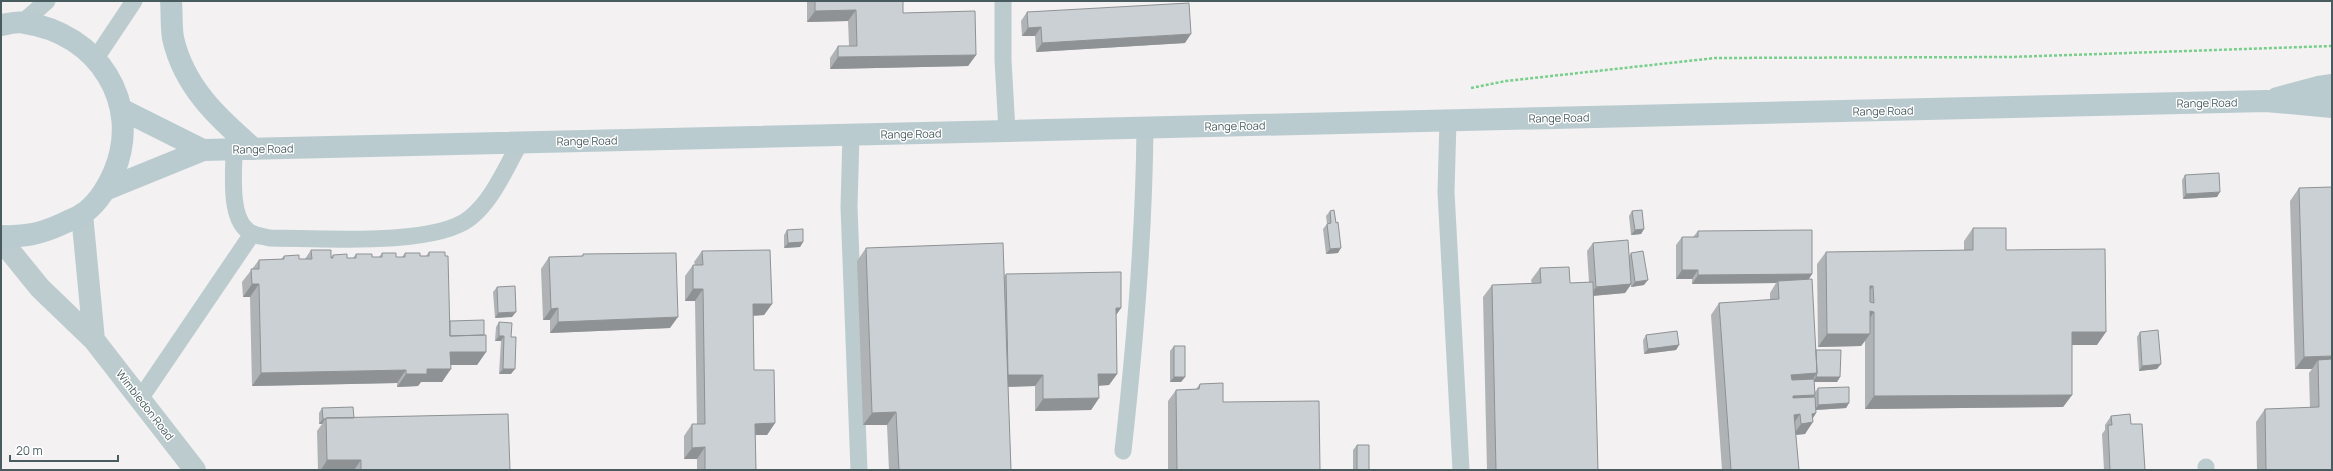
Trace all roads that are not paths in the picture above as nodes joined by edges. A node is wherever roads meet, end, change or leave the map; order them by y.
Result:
1 (47, 1) edge
2 (134, 1) edge
3 (171, 1) edge
4 (1003, 1) edge
5 (23, 22) junction
6 (1, 25) edge
7 (96, 58) junction
8 (2332, 85) edge
9 (2266, 101) junction
10 (2332, 107) edge
11 (121, 109) junction
12 (1448, 121) junction
13 (1145, 128) junction
14 (1008, 131) junction
15 (851, 135) junction
16 (520, 143) junction
17 (204, 150) junction
18 (244, 150) junction
19 (107, 189) junction
20 (82, 214) junction
21 (252, 234) junction
22 (1, 236) edge
23 (1, 240) edge
24 (94, 340) junction
25 (140, 399) junction
26 (1123, 451) dead end
27 (195, 470) edge
28 (859, 470) edge
29 (1461, 470) edge

1 - 5 lane
2 - 7 lane
3 - 18 main road
4 - 14 lane
5 - 6 main road
5 - 7 main road
7 - 11 main road
8 - 9 main road, Range Road
9 - 10 main road, Range Road
9 - 12 main road, Range Road
11 - 17 main road, Range Road
11 - 19 main road
12 - 13 main road, Range Road
12 - 29 lane
13 - 14 main road, Range Road
13 - 26 lane
14 - 15 main road, Range Road
15 - 16 main road, Range Road
15 - 28 lane
16 - 18 main road, Range Road
16 - 21 lane
17 - 18 main road, Range Road
17 - 19 main road, Range Road
18 - 21 lane
19 - 20 main road
20 - 22 main road
20 - 24 street
21 - 25 lane
23 - 24 street, Wimbledon Road
24 - 25 street, Wimbledon Road
25 - 27 street, Wimbledon Road

